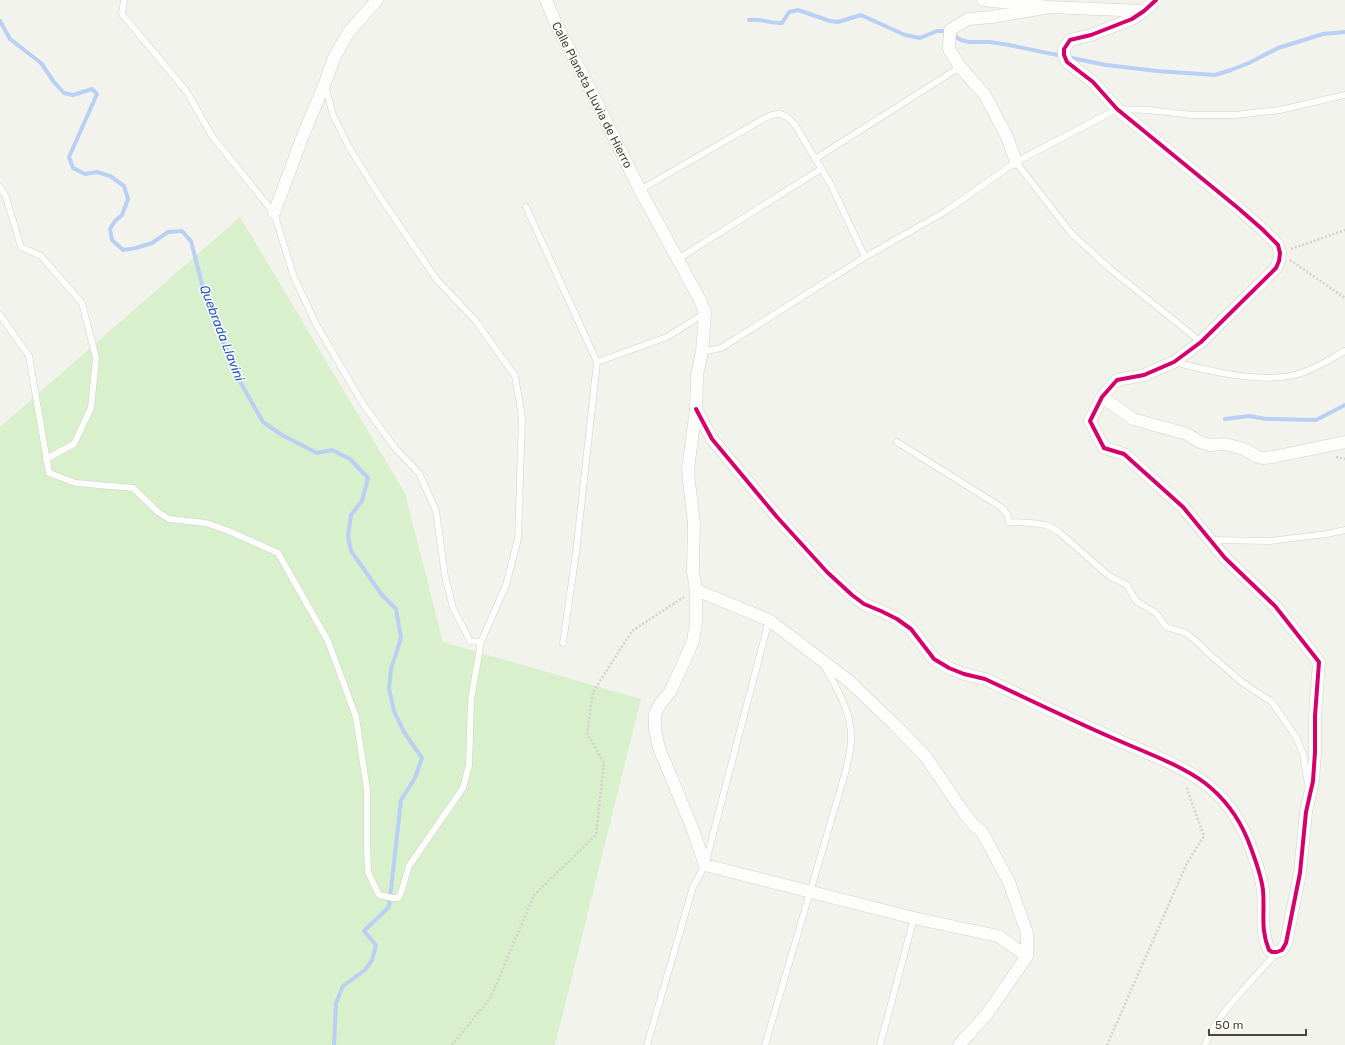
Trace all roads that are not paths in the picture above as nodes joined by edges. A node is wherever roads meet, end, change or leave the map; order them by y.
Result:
1 (124, 0) edge
2 (377, 0) edge
3 (546, 0) edge
4 (983, 0) edge
5 (1156, 0) edge
6 (1090, 4) edge
7 (1048, 7) junction
8 (1144, 12) junction
9 (960, 67) junction
10 (325, 83) junction
11 (1345, 95) edge
12 (1117, 109) junction
13 (815, 159) junction
14 (1016, 162) junction
15 (822, 169) junction
16 (0, 187) edge
17 (640, 190) junction
18 (526, 207) dead end
19 (274, 212) junction
20 (865, 257) junction
21 (678, 259) junction
22 (705, 313) junction
23 (0, 315) edge
24 (1201, 342) junction
25 (1345, 351) edge
26 (702, 352) junction
27 (597, 362) junction
28 (1174, 362) junction
29 (1102, 397) junction
30 (696, 409) junction
31 (897, 442) dead end
32 (1345, 442) edge
33 (46, 459) junction
34 (1345, 530) edge
35 (1211, 540) junction
36 (696, 590) junction
37 (769, 620) junction
38 (481, 642) junction
39 (563, 642) dead end
40 (823, 662) junction
41 (1308, 802) junction
42 (705, 865) junction
43 (810, 892) junction
44 (914, 918) junction
45 (1277, 952) junction
46 (1027, 956) junction
47 (647, 1045) edge
48 (765, 1045) edge
49 (880, 1045) edge
50 (959, 1045) edge
51 (1205, 1045) edge

1 - 19 lane
2 - 10 street
3 - 17 street, Calle Planeta Lluvia de Hierro
4 - 7 street
5 - 8 street
6 - 7 street
6 - 8 street
7 - 9 street
8 - 12 street
9 - 13 lane
9 - 14 street
10 - 19 street
10 - 38 lane
11 - 12 lane
12 - 14 lane
12 - 24 street
13 - 15 lane
13 - 17 lane
14 - 20 lane
14 - 24 lane
15 - 20 lane
15 - 21 lane
16 - 33 lane
17 - 21 street, Calle Planeta Lluvia de Hierro
18 - 27 lane
19 - 38 lane
20 - 26 lane
21 - 22 street, Calle Planeta Lluvia de Hierro
22 - 26 street
22 - 27 lane
23 - 33 lane
24 - 28 street
25 - 28 lane
26 - 30 street
27 - 39 lane
28 - 29 street
29 - 32 street
29 - 35 street
30 - 36 street
30 - 45 street
31 - 41 lane
33 - 38 lane
34 - 35 lane
35 - 41 street
36 - 37 street
36 - 42 street
37 - 40 street
37 - 42 lane
40 - 43 lane
40 - 46 street
41 - 45 street
42 - 43 street
42 - 47 lane
43 - 44 street
43 - 48 lane
44 - 46 street
44 - 49 lane
45 - 51 lane
46 - 50 street

